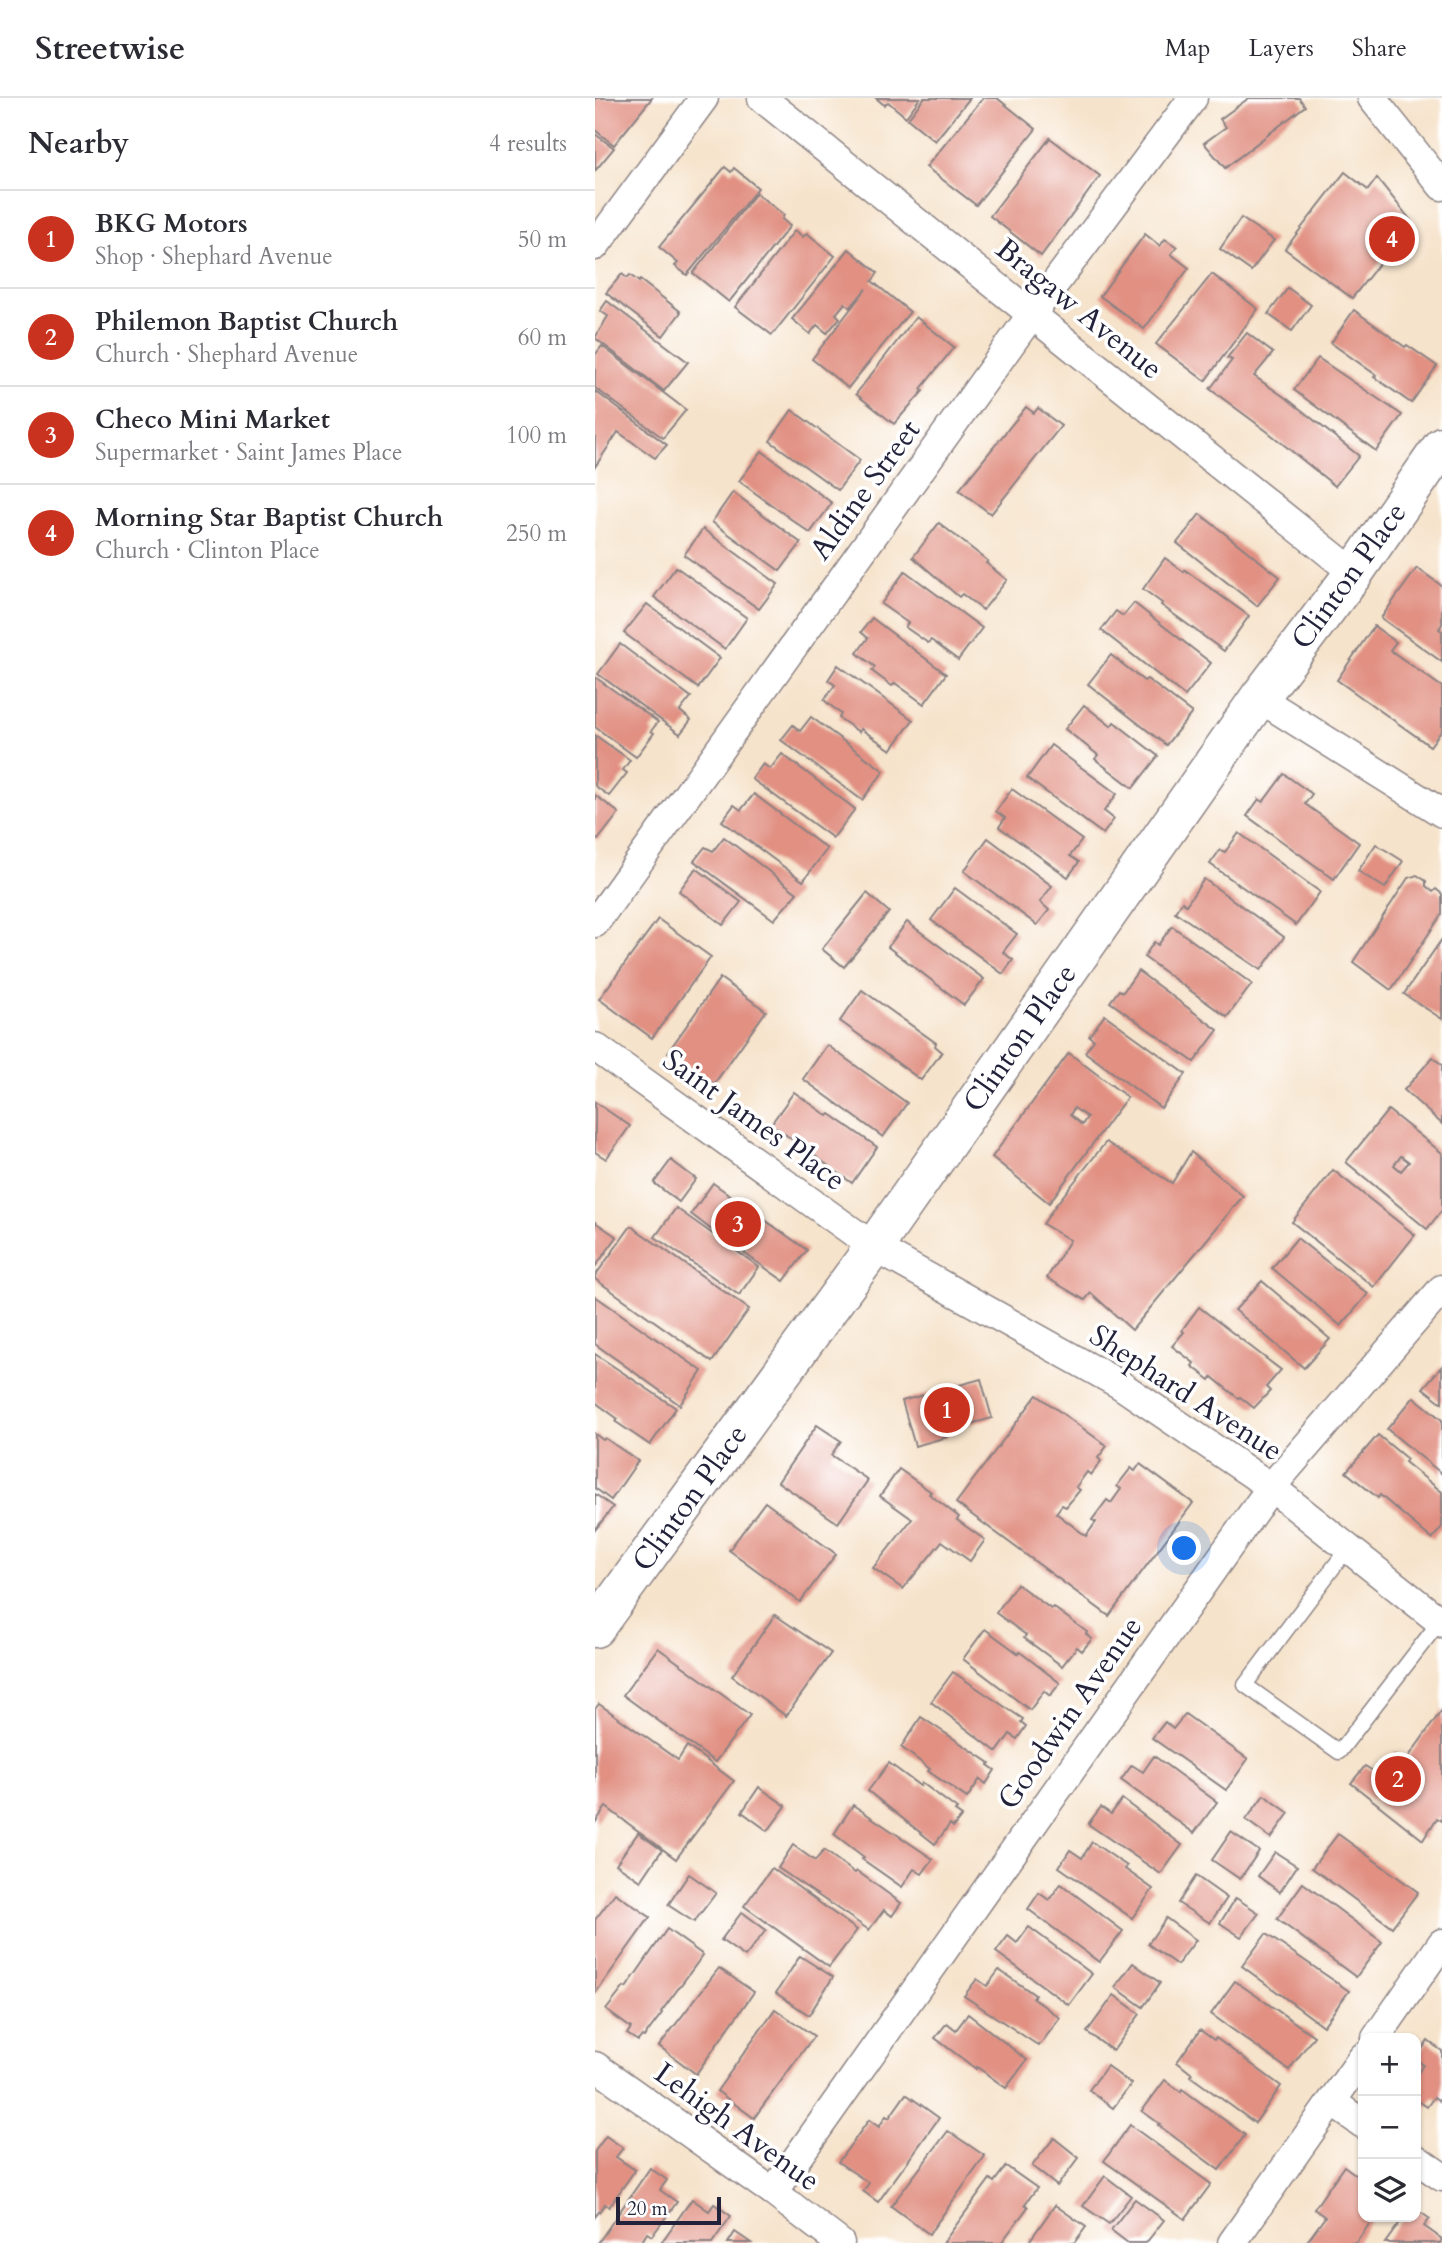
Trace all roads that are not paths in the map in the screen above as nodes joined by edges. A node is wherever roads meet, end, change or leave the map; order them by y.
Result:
1 (703, 98) edge
2 (762, 98) edge
3 (1193, 98) edge
4 (1372, 98) edge
5 (1442, 187) edge
6 (595, 246) edge
7 (1032, 314) junction
8 (1442, 446) edge
9 (1354, 573) junction
10 (1259, 698) junction
11 (1442, 813) edge
12 (595, 923) edge
13 (595, 1047) edge
14 (874, 1247) junction
15 (1442, 1289) edge
16 (1271, 1488) junction
17 (1348, 1548) junction
18 (1441, 1622) edge
19 (595, 1628) edge
20 (1442, 1943) edge
21 (1379, 2033) edge
22 (1358, 2064) edge
23 (595, 2066) edge
24 (1332, 2102) junction
25 (1358, 2120) edge
26 (1421, 2162) edge
27 (1442, 2177) edge
28 (773, 2192) junction
29 (840, 2243) edge
30 (1232, 2243) edge

1 - 6 street
2 - 7 street, Bragaw Avenue
3 - 7 street, Aldine Street
4 - 5 street
7 - 9 street, Bragaw Avenue
7 - 12 street, Aldine Street
8 - 9 street, Clinton Place
9 - 10 street, Clinton Place
10 - 11 street
10 - 14 street, Clinton Place
13 - 14 street, Saint James Place
14 - 16 street, Shephard Avenue
14 - 19 street, Clinton Place
15 - 16 street, Goodwin Avenue
16 - 17 street, Shephard Avenue
16 - 28 street, Goodwin Avenue
17 - 18 street, Shephard Avenue
17 - 18 lane
20 - 21 street
22 - 24 street
23 - 28 street, Lehigh Avenue
24 - 25 street
24 - 30 street
26 - 27 street
28 - 29 street, Lehigh Avenue

